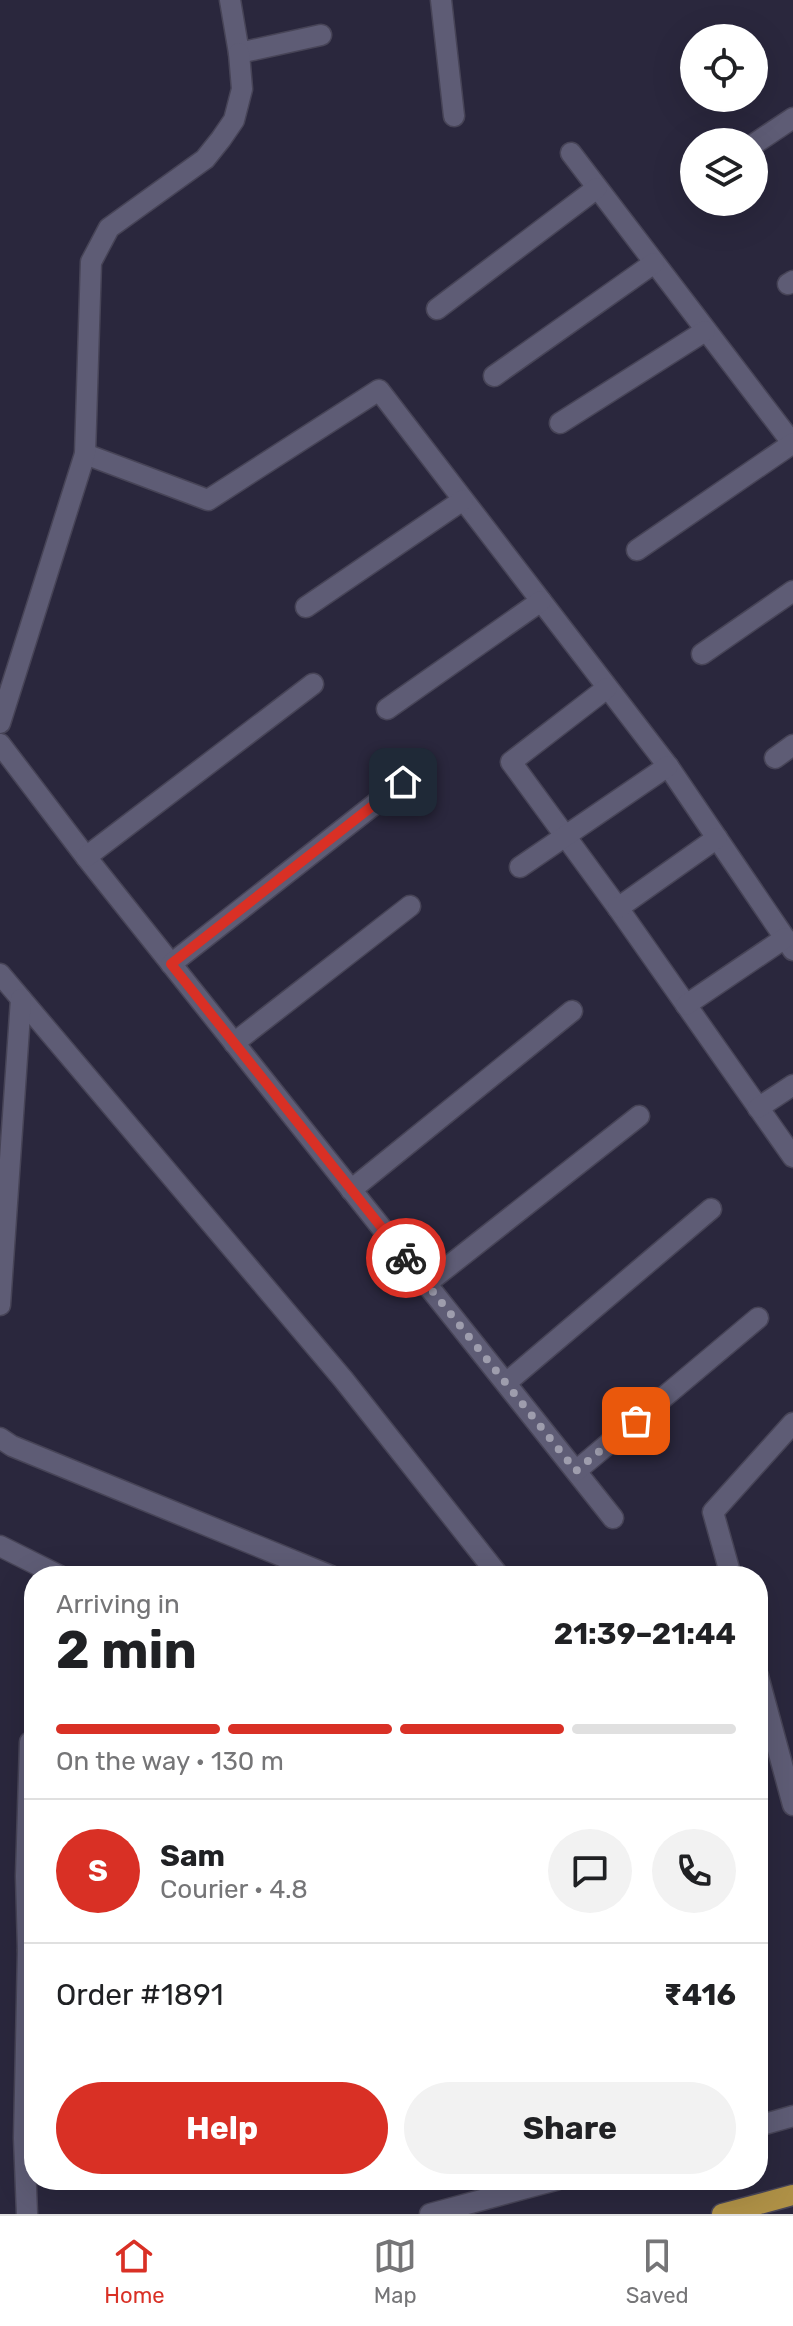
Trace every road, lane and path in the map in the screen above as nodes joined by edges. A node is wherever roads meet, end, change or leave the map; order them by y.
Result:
1 (230, 0) edge
2 (441, 0) edge
3 (321, 35) dead end
4 (239, 53) junction
5 (454, 116) dead end
6 (793, 118) edge
7 (768, 135) edge
8 (571, 153) dead end
9 (597, 188) junction
10 (654, 263) junction
11 (437, 309) dead end
12 (705, 331) junction
13 (494, 376) dead end
14 (560, 423) dead end
15 (793, 444) edge
16 (85, 454) junction
17 (463, 500) junction
18 (637, 550) dead end
19 (793, 591) edge
20 (541, 601) junction
21 (306, 607) dead end
22 (702, 654) dead end
23 (313, 684) dead end
24 (607, 688) junction
25 (387, 709) dead end
26 (0, 723) edge
27 (0, 744) edge
28 (793, 745) edge
29 (775, 758) dead end
30 (668, 766) junction
31 (403, 782) dead end
32 (565, 835) junction
33 (717, 838) junction
34 (86, 857) junction
35 (520, 867) dead end
36 (410, 906) dead end
37 (618, 908) junction
38 (789, 944) edge
39 (171, 964) junction
40 (0, 974) edge
41 (21, 999) junction
42 (686, 1005) junction
43 (572, 1011) dead end
44 (234, 1043) junction
45 (793, 1085) edge
46 (758, 1108) junction
47 (639, 1116) dead end
48 (793, 1157) edge
49 (351, 1190) junction
50 (711, 1209) dead end
51 (426, 1284) junction
52 (0, 1305) edge
53 (758, 1318) dead end
54 (506, 1383) junction
55 (793, 1423) edge
56 (0, 1438) edge
57 (576, 1471) junction
58 (613, 1518) dead end
59 (0, 1546) edge
60 (40, 1566) edge
61 (306, 1566) edge
62 (491, 1566) edge
63 (728, 1566) edge
64 (768, 1713) edge
65 (793, 1805) edge
66 (793, 2116) edge
67 (768, 2123) edge
68 (26, 2190) edge
69 (519, 2190) edge
70 (793, 2195) edge
71 (27, 2214) edge
72 (430, 2214) edge
73 (722, 2214) edge

1 - 4 street
2 - 5 street
3 - 4 street
4 - 16 street
6 - 7 street
8 - 9 street
9 - 10 street
9 - 11 street
10 - 12 street
10 - 13 street
12 - 14 street
12 - 15 street
15 - 18 street
16 - 17 street
16 - 26 street
17 - 20 street
17 - 21 street
19 - 22 street
20 - 24 street
20 - 25 street
23 - 34 street
24 - 30 street
24 - 32 street
27 - 34 street
28 - 29 street
30 - 32 street
30 - 33 street
31 - 39 street
32 - 35 street
32 - 37 street
33 - 37 street
33 - 38 street
34 - 39 street
36 - 44 street
37 - 42 street
38 - 42 street
39 - 44 street
40 - 41 street
41 - 52 street
41 - 62 street
42 - 46 street
43 - 49 street
44 - 49 street
45 - 46 street
46 - 48 street
47 - 51 street
49 - 51 street
50 - 54 street
51 - 54 street
53 - 57 street
54 - 57 street
55 - 63 street
56 - 61 street
57 - 58 street
59 - 60 street
64 - 65 street
66 - 67 street
68 - 71 street
69 - 72 street
70 - 73 main road

